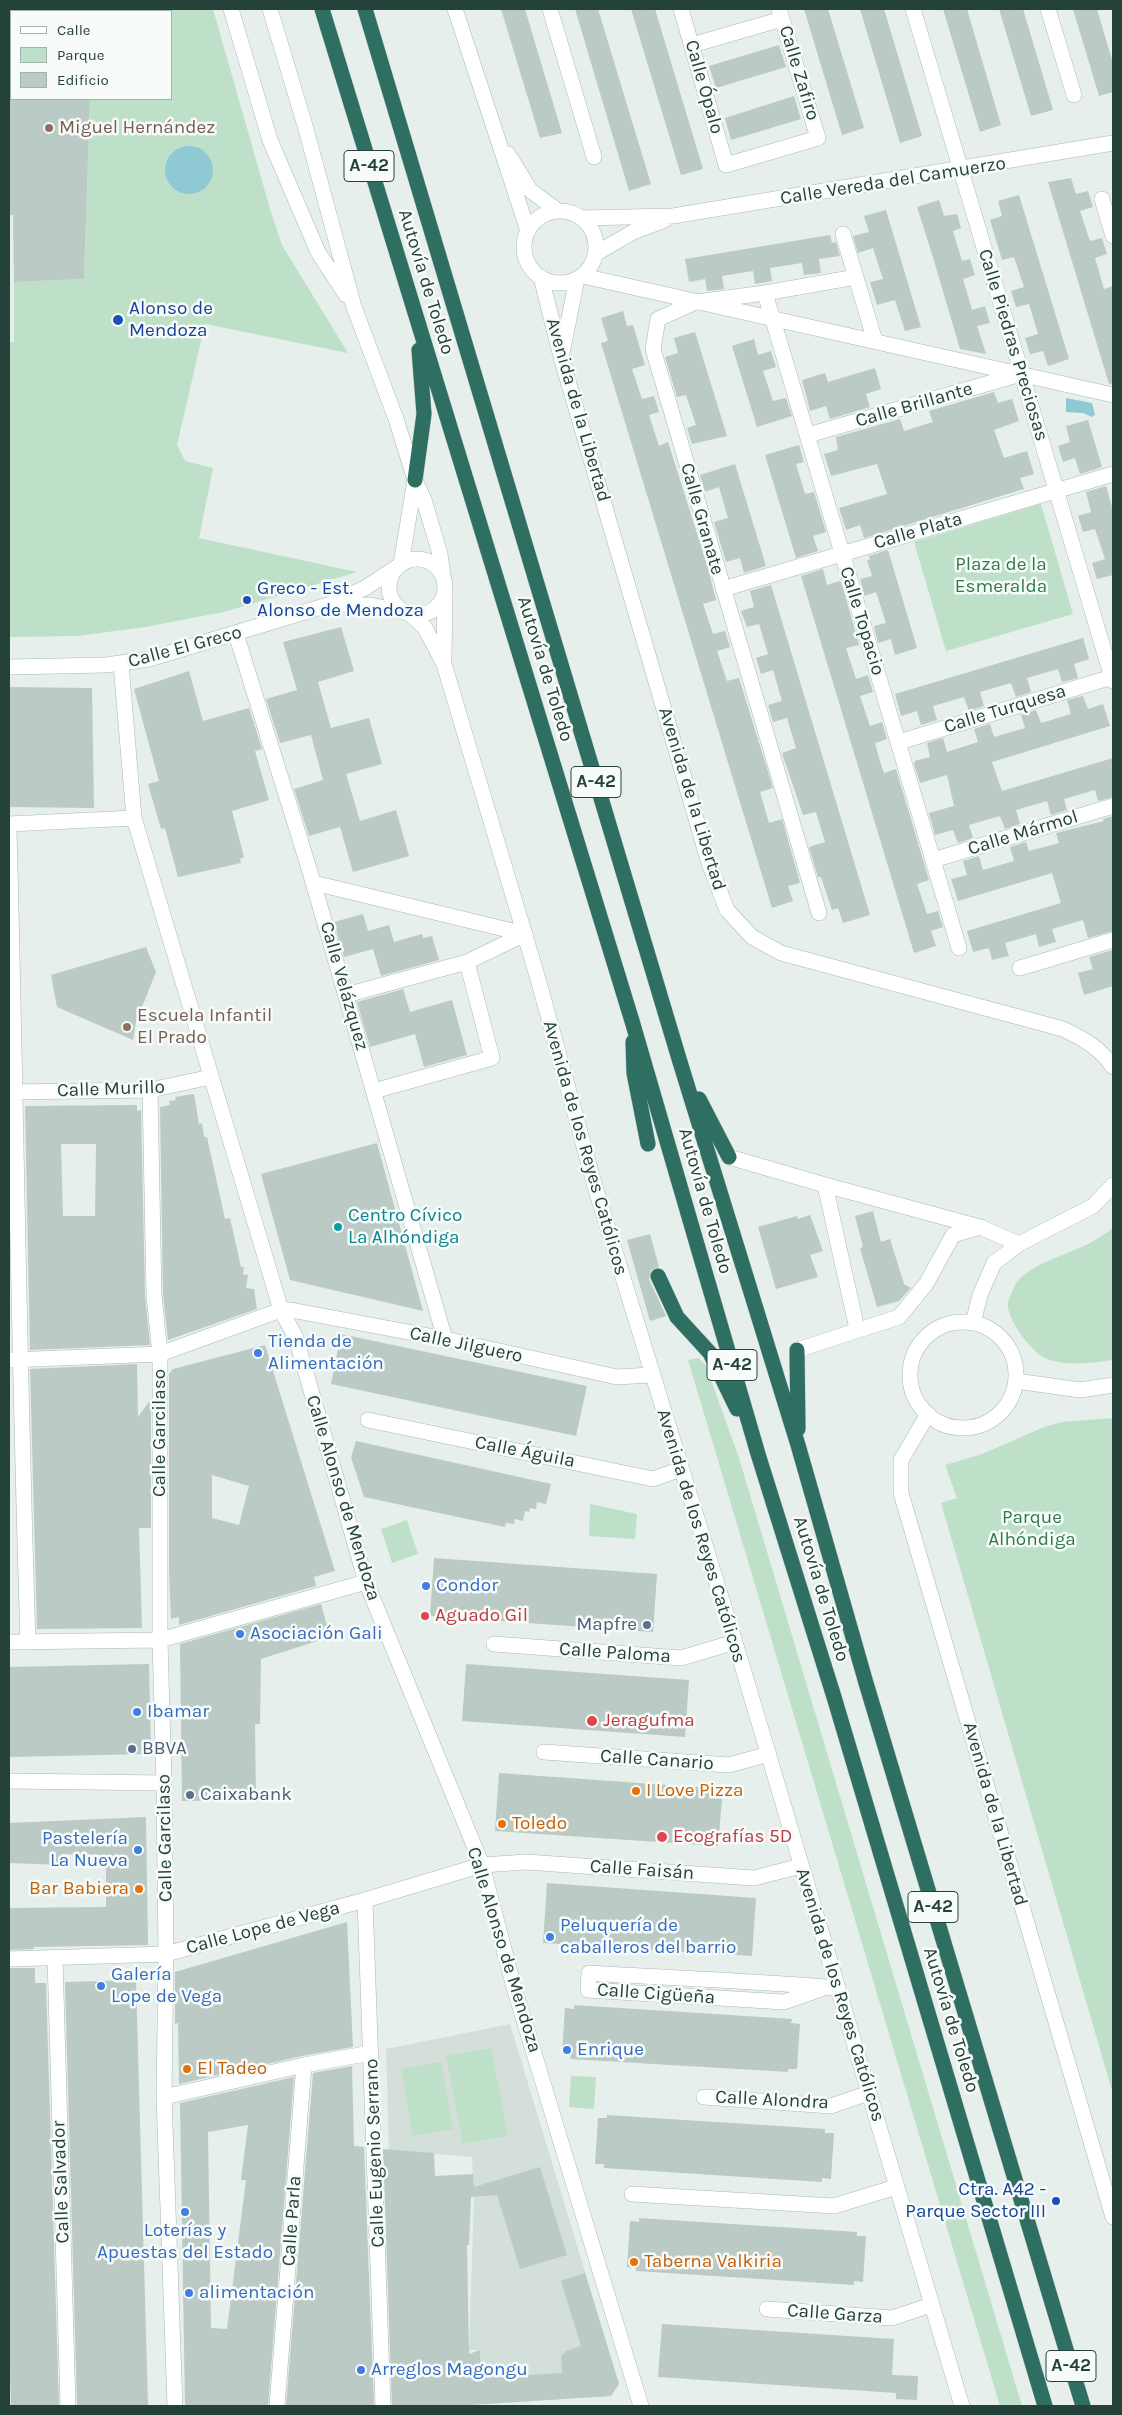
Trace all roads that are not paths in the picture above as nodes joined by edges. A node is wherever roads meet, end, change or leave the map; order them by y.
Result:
1 (231, 9) edge
2 (270, 9) edge
3 (322, 9) edge
4 (364, 9) edge
5 (455, 9) edge
6 (550, 9) edge
7 (681, 9) edge
8 (912, 9) edge
9 (1048, 9) edge
10 (780, 14) edge
11 (692, 46) junction
12 (1074, 95) dead end
13 (494, 131) junction
14 (1113, 143) edge
15 (594, 157) dead end
16 (726, 165) joint
17 (961, 170) junction
18 (1102, 199) dead end
19 (558, 211) junction
20 (673, 216) junction
21 (581, 218) junction
22 (330, 219) junction
23 (307, 226) junction
24 (528, 231) junction
25 (843, 234) dead end
26 (1113, 236) edge
27 (595, 254) junction
28 (541, 277) junction
29 (580, 277) junction
30 (856, 277) junction
31 (765, 294) junction
32 (696, 302) junction
33 (354, 307) junction
34 (773, 319) junction
35 (417, 324) junction
36 (875, 341) junction
37 (561, 357) junction
38 (1021, 374) junction
39 (1113, 395) edge
40 (808, 435) junction
41 (1113, 474) edge
42 (415, 480) junction
43 (1057, 491) junction
44 (842, 553) junction
45 (399, 565) junction
46 (444, 581) junction
47 (723, 589) junction
48 (328, 605) junction
49 (408, 613) junction
50 (236, 634) junction
51 (121, 664) junction
52 (444, 664) junction
53 (9, 667) edge
54 (1113, 679) edge
55 (898, 742) junction
56 (1113, 806) edge
57 (134, 818) junction
58 (9, 826) edge
59 (933, 860) junction
60 (314, 883) junction
61 (819, 913) dead end
62 (525, 934) junction
63 (1113, 940) edge
64 (959, 948) dead end
65 (467, 962) junction
66 (1020, 968) dead end
67 (346, 995) junction
68 (632, 1021) junction
69 (680, 1062) junction
70 (1113, 1067) edge
71 (211, 1077) junction
72 (150, 1090) junction
73 (374, 1090) junction
74 (12, 1092) edge
75 (648, 1144) dead end
76 (729, 1157) joint
77 (825, 1185) junction
78 (1113, 1185) edge
79 (980, 1227) junction
80 (1019, 1244) junction
81 (658, 1276) dead end
82 (281, 1310) junction
83 (973, 1323) junction
84 (857, 1329) junction
85 (445, 1339) junction
86 (797, 1350) joint
87 (160, 1354) junction
88 (14, 1360) edge
89 (651, 1375) junction
90 (1016, 1381) junction
91 (1113, 1385) edge
92 (928, 1414) junction
93 (368, 1420) dead end
94 (798, 1445) junction
95 (758, 1454) junction
96 (681, 1468) junction
97 (366, 1582) junction
98 (160, 1640) junction
99 (9, 1642) edge
100 (28, 1642) junction
101 (735, 1642) junction
102 (494, 1644) dead end
103 (544, 1752) dead end
104 (768, 1754) junction
105 (9, 1781) edge
106 (164, 1784) junction
107 (482, 1865) junction
108 (801, 1866) junction
109 (365, 1900) junction
110 (166, 1954) junction
111 (55, 1958) junction
112 (9, 1959) edge
113 (832, 1988) junction
114 (372, 2053) junction
115 (304, 2065) junction
116 (869, 2093) junction
117 (164, 2097) junction
118 (704, 2097) dead end
119 (896, 2187) junction
120 (632, 2194) dead end
121 (1113, 2217) edge
122 (932, 2305) junction
123 (767, 2309) dead end
124 (68, 2406) edge
125 (176, 2406) edge
126 (277, 2406) edge
127 (383, 2406) edge
128 (641, 2406) edge
129 (962, 2406) edge
130 (1045, 2406) edge
131 (1083, 2406) edge

1 - 23 street, Avenida de los Reyes Católicos
2 - 22 street, Avenida de los Reyes Católicos
3 - 35 highway, Autovía de Toledo / A-42
4 - 69 highway, Autovía de Toledo / A-42
5 - 13 street
6 - 15 street
7 - 11 street, Calle Ópalo
8 - 17 street, Calle Piedras Preciosas
9 - 12 street
10 - 11 street
10 - 16 street, Calle Zafiro
11 - 16 street, Calle Ópalo
13 - 19 street
13 - 24 street
14 - 17 street, Calle Vereda del Camuerzo
17 - 20 street, Calle Vereda del Camuerzo
17 - 38 street, Calle Piedras Preciosas
18 - 26 street
19 - 21 street
19 - 24 street
20 - 21 street, Calle Vereda del Camuerzo
20 - 27 street, Calle Vereda del Camuerzo
21 - 27 street
22 - 23 street
22 - 33 street, Avenida de los Reyes Católicos
23 - 33 street, Avenida de los Reyes Católicos
24 - 28 street
25 - 30 street
27 - 29 street
28 - 29 street
28 - 37 street, Avenida de la Libertad
29 - 32 street
29 - 37 street
30 - 31 street, Calle Granate
30 - 36 street
31 - 32 street, Calle Granate
31 - 34 street, Calle Topacio
32 - 34 street
32 - 47 street, Calle Granate
33 - 42 street, Avenida de los Reyes Católicos
34 - 36 street
34 - 40 street, Calle Topacio
35 - 42 highway
35 - 68 highway, Autovía de Toledo / A-42
36 - 38 street
37 - 70 street, Avenida de la Libertad
38 - 39 street
38 - 40 street, Calle Brillante
38 - 43 street, Calle Piedras Preciosas
40 - 44 street, Calle Topacio
41 - 43 street, Calle Plata
42 - 45 street, Avenida de los Reyes Católicos
42 - 46 street, Avenida de los Reyes Católicos
43 - 44 street, Calle Plata
43 - 54 street, Calle Piedras Preciosas
44 - 47 street, Calle Plata
44 - 55 street, Calle Topacio
45 - 46 street
45 - 48 street
45 - 49 street
46 - 49 street
46 - 52 street, Avenida de los Reyes Católicos
47 - 61 street, Calle Granate
48 - 49 street
48 - 50 street, Calle El Greco
49 - 52 street, Avenida de los Reyes Católicos
50 - 51 street, Calle El Greco
50 - 60 street, Calle Velázquez
51 - 53 street, Calle El Greco
51 - 57 street, Calle Alonso de Mendoza
52 - 62 street, Avenida de los Reyes Católicos
54 - 55 street, Calle Turquesa
55 - 59 street, Calle Topacio
56 - 59 street, Calle Mármol
57 - 58 street
57 - 71 street, Calle Alonso de Mendoza
58 - 74 street
59 - 64 street, Calle Topacio
60 - 62 street
60 - 67 street, Calle Velázquez
62 - 65 street
62 - 89 street, Avenida de los Reyes Católicos
63 - 66 street
65 - 67 street
65 - 73 street
67 - 73 street, Calle Velázquez
68 - 75 highway
68 - 95 highway, Autovía de Toledo / A-42
69 - 76 highway
69 - 94 highway, Autovía de Toledo / A-42
71 - 72 street, Calle Murillo
71 - 82 street, Calle Alonso de Mendoza
72 - 74 street, Calle Murillo
72 - 87 street, Calle Garcilaso
73 - 85 street, Calle Velázquez
74 - 88 street
76 - 77 street
77 - 79 street
77 - 84 street
78 - 80 street
79 - 80 street
79 - 84 street
80 - 83 street
81 - 95 highway
82 - 85 street, Calle Jilguero
82 - 87 street
82 - 97 street, Calle Alonso de Mendoza
83 - 90 street
83 - 92 street
84 - 86 street
85 - 89 street, Calle Jilguero
86 - 94 highway
87 - 88 street
87 - 98 street, Calle Garcilaso
88 - 100 street
89 - 96 street, Avenida de los Reyes Católicos
90 - 91 street
90 - 92 street
92 - 121 street, Avenida de la Libertad
93 - 96 street, Calle Águila
94 - 131 highway, Autovía de Toledo / A-42
95 - 130 highway, Autovía de Toledo / A-42
96 - 101 street, Avenida de los Reyes Católicos
97 - 98 street
97 - 107 street, Calle Alonso de Mendoza
98 - 100 street
98 - 106 street, Calle Garcilaso
99 - 100 street
101 - 102 street, Calle Paloma
101 - 104 street, Avenida de los Reyes Católicos
103 - 104 street, Calle Canario
104 - 108 street, Avenida de los Reyes Católicos
105 - 106 street
106 - 110 street, Calle Garcilaso
107 - 108 street, Calle Faisán
107 - 109 street, Calle Lope de Vega
107 - 128 street, Calle Alonso de Mendoza
108 - 113 street, Avenida de los Reyes Católicos
109 - 110 street, Calle Lope de Vega
109 - 114 street, Calle Eugenio Serrano
110 - 111 street, Calle Lope de Vega
110 - 117 street, Calle Garcilaso
111 - 112 street, Calle Lope de Vega
111 - 124 street, Calle Salvador
113 - 113 street, Calle Cigüeña
113 - 116 street, Avenida de los Reyes Católicos
114 - 115 street
114 - 127 street, Calle Eugenio Serrano
115 - 117 street
115 - 126 street, Calle Parla
116 - 118 street, Calle Alondra
116 - 119 street, Avenida de los Reyes Católicos
117 - 125 street, Calle Garcilaso
119 - 120 street
119 - 122 street, Avenida de los Reyes Católicos
122 - 123 street, Calle Garza
122 - 129 street, Avenida de los Reyes Católicos

